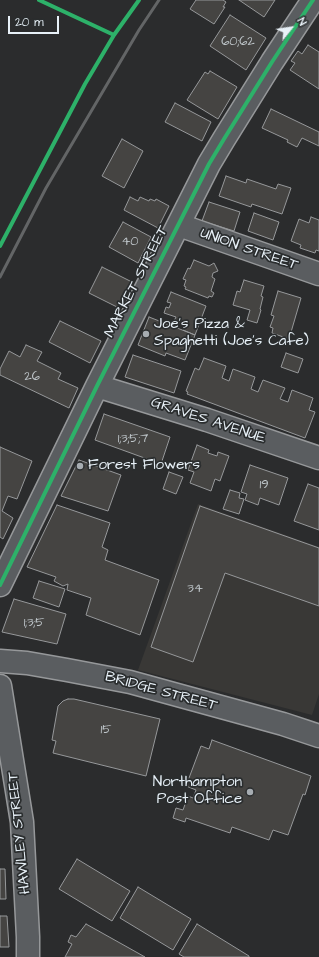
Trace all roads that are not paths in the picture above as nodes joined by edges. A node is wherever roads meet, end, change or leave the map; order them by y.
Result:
1 (314, 0) edge
2 (179, 225) junction
3 (319, 274) edge
4 (97, 386) junction
5 (319, 458) edge
6 (0, 586) edge
7 (0, 661) edge
8 (0, 686) edge
9 (319, 736) edge
10 (28, 957) edge

1 - 2 main road, MARKET STREET
2 - 3 main road, UNION STREET
2 - 4 main road, MARKET STREET
4 - 5 main road, GRAVES AVENUE
4 - 6 main road, MARKET STREET
7 - 9 main road, BRIDGE STREET
8 - 10 main road, HAWLEY STREET

